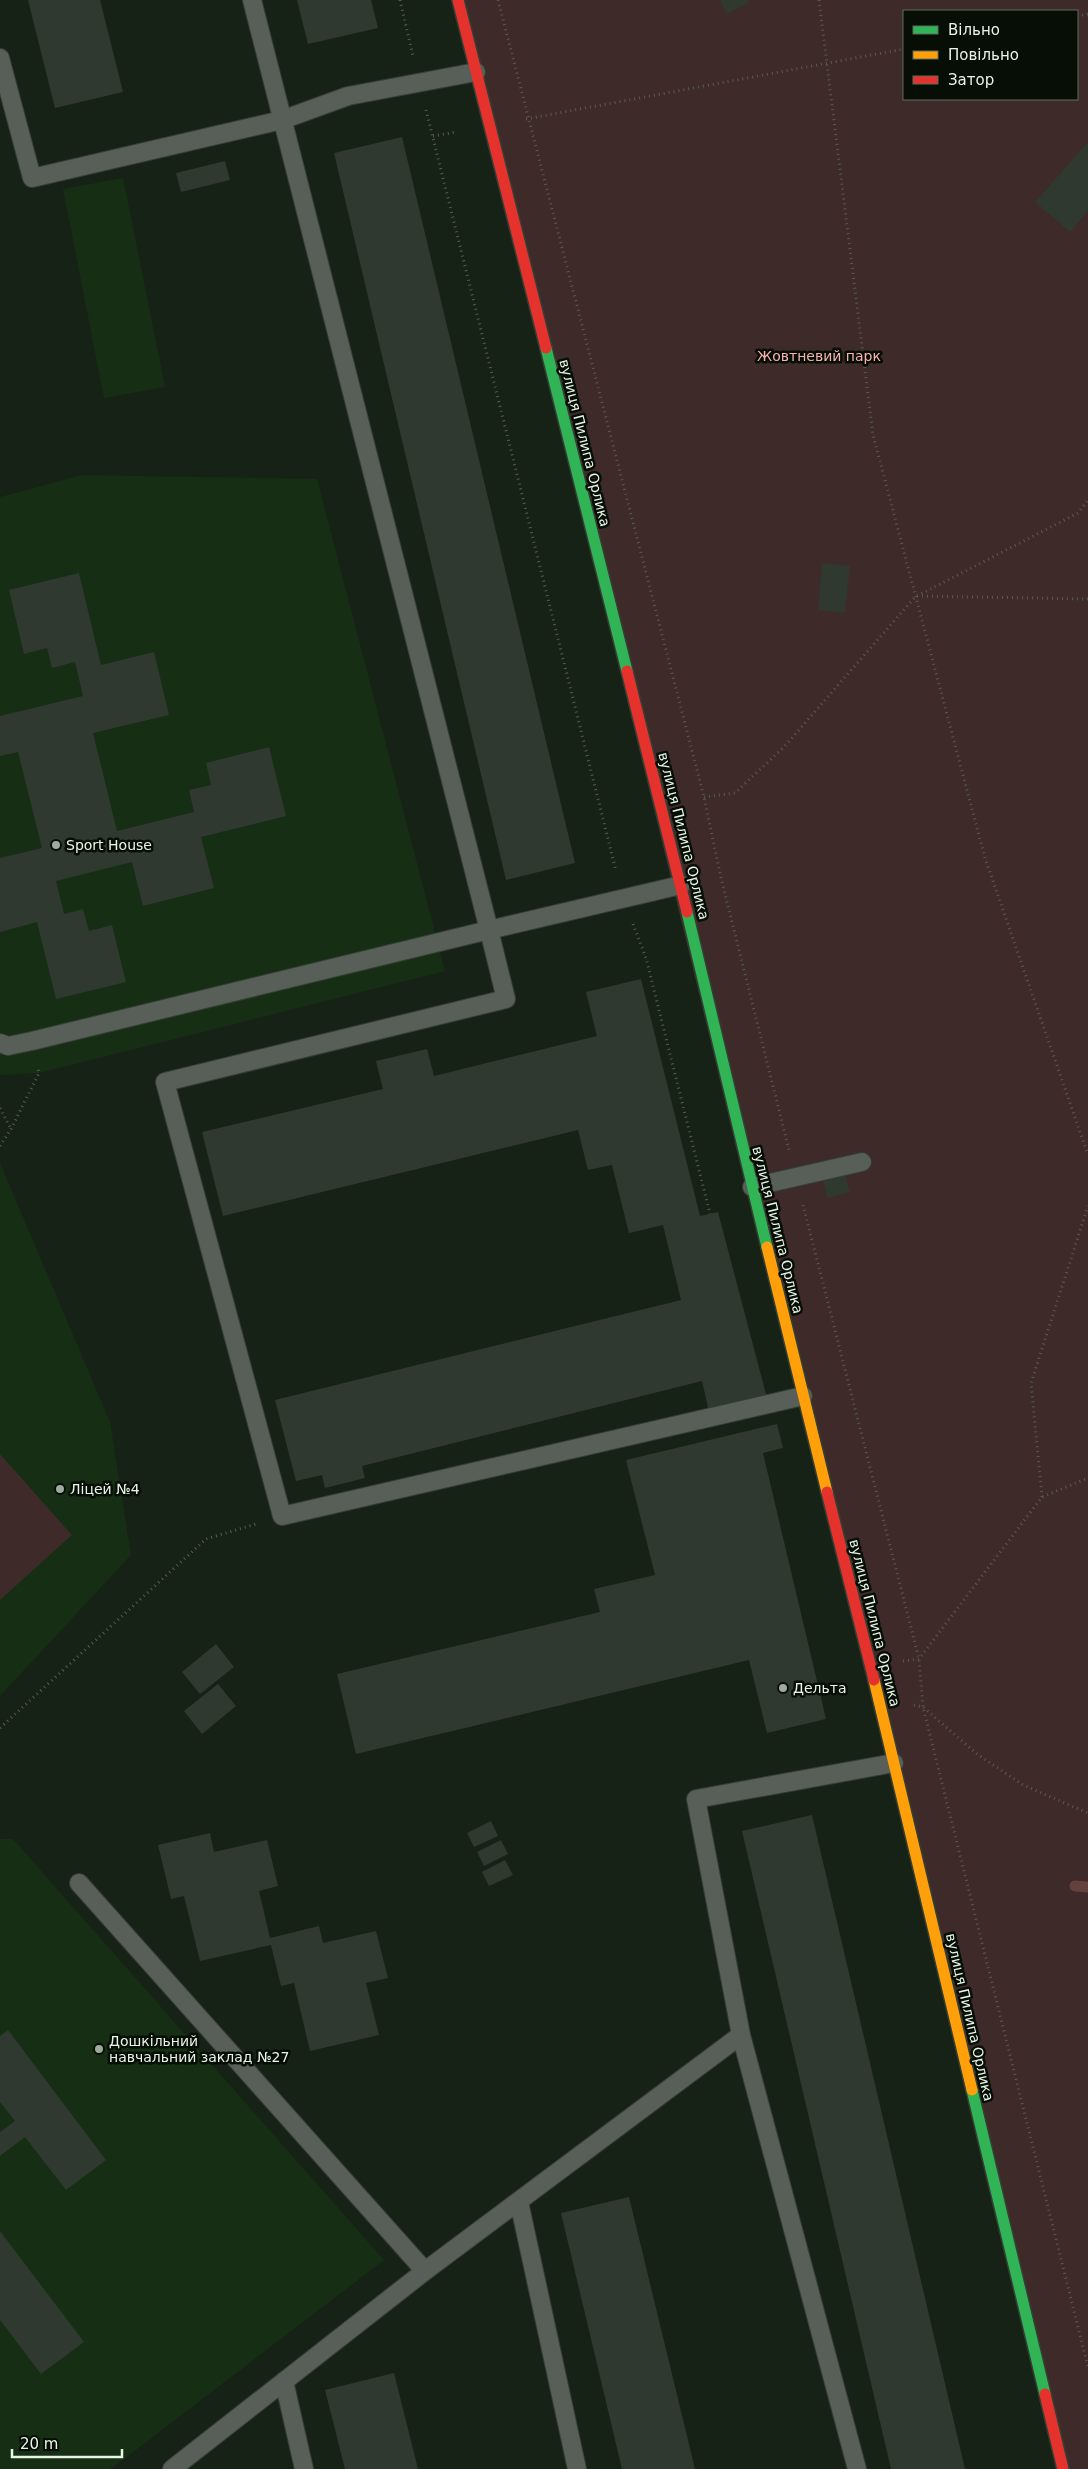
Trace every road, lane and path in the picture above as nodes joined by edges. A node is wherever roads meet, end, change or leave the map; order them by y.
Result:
1 (252, 0) edge
2 (400, 0) edge
3 (458, 0) edge
4 (498, 0) edge
5 (819, 0) edge
6 (903, 49) edge
7 (0, 58) edge
8 (828, 63) junction
9 (476, 72) junction
10 (420, 84) junction
11 (527, 118) junction
12 (282, 120) junction
13 (489, 126) junction
14 (433, 136) junction
15 (1088, 500) edge
16 (916, 596) junction
17 (1088, 599) edge
18 (704, 797) junction
19 (681, 885) junction
20 (623, 898) junction
21 (489, 930) junction
22 (32, 1041) junction
23 (0, 1043) edge
24 (0, 1108) edge
25 (11, 1129) junction
26 (0, 1146) edge
27 (1088, 1155) edge
28 (862, 1162) dead end
29 (796, 1176) junction
30 (752, 1187) junction
31 (1088, 1206) edge
32 (710, 1214) dead end
33 (803, 1396) junction
34 (1088, 1478) edge
35 (1042, 1497) junction
36 (282, 1516) junction
37 (919, 1659) junction
38 (870, 1666) junction
39 (876, 1694) junction
40 (924, 1708) junction
41 (0, 1728) edge
42 (894, 1763) junction
43 (1088, 1813) edge
44 (79, 1883) dead end
45 (741, 2035) junction
46 (519, 2202) junction
47 (425, 2271) junction
48 (1088, 2367) edge
49 (284, 2381) junction
50 (172, 2469) edge
51 (304, 2469) edge
52 (577, 2469) edge
53 (857, 2469) edge
54 (1063, 2469) edge

1 - 12 lane
2 - 10 path
3 - 9 street, вулиця Пилипа Орлика
4 - 11 path
5 - 8 path
6 - 8 path
7 - 12 lane
8 - 11 path
8 - 16 path
9 - 10 lane
9 - 13 street, вулиця Пилипа Орлика
10 - 12 lane
10 - 14 path
11 - 13 path
11 - 18 path
12 - 21 lane
13 - 14 path
13 - 19 street, вулиця Пилипа Орлика
14 - 20 path
15 - 16 path
16 - 17 path
16 - 18 path
16 - 27 path
18 - 29 path
19 - 20 lane
19 - 30 street, вулиця Пилипа Орлика
20 - 21 lane
20 - 32 path
21 - 22 lane
21 - 36 lane
22 - 23 lane
22 - 25 path
24 - 25 path
25 - 26 path
28 - 29 lane
29 - 30 lane
29 - 37 path
30 - 33 street, вулиця Пилипа Орлика
31 - 35 path
33 - 36 lane
33 - 38 street, вулиця Пилипа Орлика
34 - 35 path
35 - 37 path
36 - 41 path
37 - 38 path
37 - 40 path
38 - 39 street, вулиця Пилипа Орлика
39 - 40 path
39 - 42 street, вулиця Пилипа Орлика
40 - 43 path
40 - 48 path
42 - 45 lane
42 - 54 street, вулиця Пилипа Орлика
44 - 47 lane
45 - 46 lane
45 - 53 lane
46 - 47 lane
46 - 52 lane
47 - 49 lane
49 - 50 lane
49 - 51 lane

